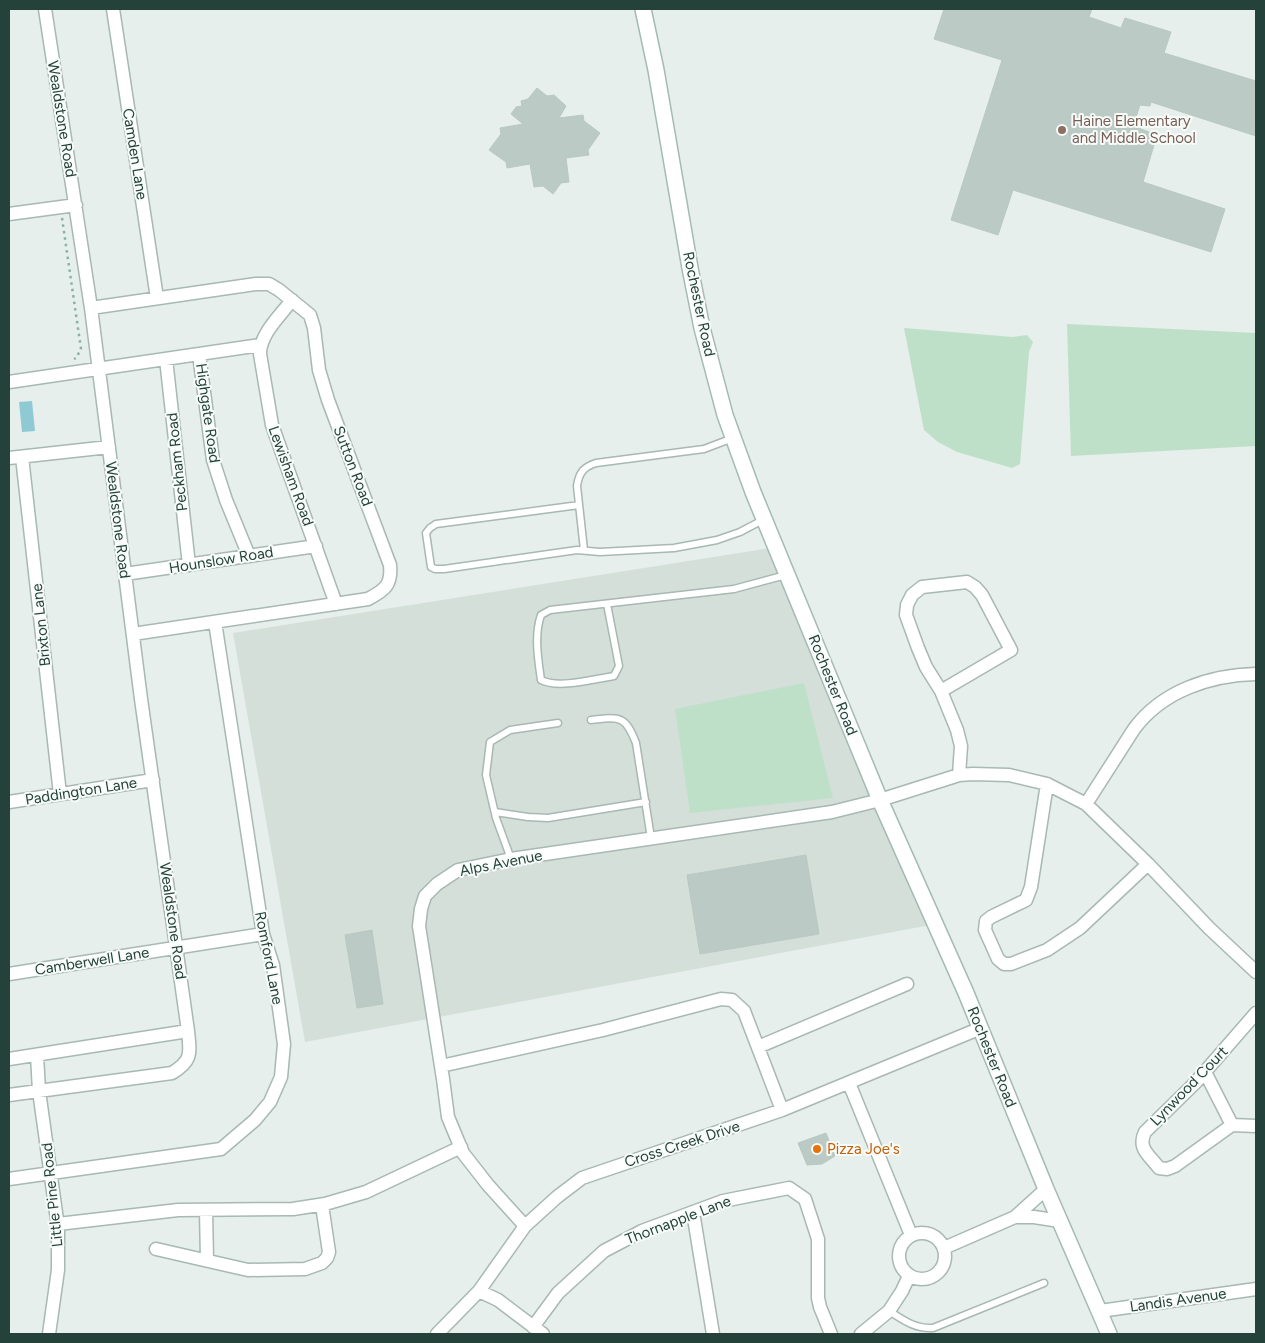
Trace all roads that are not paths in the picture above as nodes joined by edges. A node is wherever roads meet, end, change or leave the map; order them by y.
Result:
1 (45, 9) edge
2 (113, 9) edge
3 (643, 9) edge
4 (76, 205) junction
5 (9, 214) edge
6 (157, 298) junction
7 (292, 300) junction
8 (91, 308) junction
9 (260, 345) junction
10 (199, 354) junction
11 (166, 359) junction
12 (100, 368) junction
13 (9, 382) edge
14 (733, 438) junction
15 (109, 447) junction
16 (15, 457) edge
17 (579, 505) junction
18 (764, 519) junction
19 (316, 546) junction
20 (584, 550) junction
21 (249, 556) junction
22 (189, 565) junction
23 (125, 574) junction
24 (787, 575) junction
25 (336, 604) junction
26 (607, 604) junction
27 (215, 622) junction
28 (133, 634) junction
29 (1256, 674) edge
30 (941, 691) junction
31 (591, 720) dead end
32 (558, 722) dead end
33 (959, 775) junction
34 (152, 780) junction
35 (1047, 784) junction
36 (60, 794) junction
37 (880, 800) junction
38 (9, 802) edge
39 (646, 802) junction
40 (1086, 804) junction
41 (495, 812) junction
42 (651, 838) junction
43 (511, 859) junction
44 (1148, 864) junction
45 (264, 934) junction
46 (176, 947) junction
47 (1256, 972) edge
48 (9, 974) edge
49 (907, 984) dead end
50 (1256, 1013) edge
51 (981, 1028) junction
52 (188, 1031) junction
53 (758, 1047) junction
54 (37, 1055) junction
55 (9, 1059) edge
56 (442, 1066) junction
57 (1204, 1072) junction
58 (849, 1083) junction
59 (39, 1091) junction
60 (9, 1095) edge
61 (782, 1110) junction
62 (1232, 1124) junction
63 (1256, 1126) edge
64 (461, 1146) junction
65 (50, 1173) junction
66 (9, 1179) edge
67 (1046, 1189) junction
68 (322, 1205) junction
69 (206, 1210) junction
70 (693, 1212) junction
71 (1015, 1217) junction
72 (1060, 1221) junction
73 (58, 1224) junction
74 (525, 1226) junction
75 (911, 1235) junction
76 (944, 1248) junction
77 (156, 1249) dead end
78 (207, 1260) junction
79 (909, 1276) junction
80 (1044, 1283) dead end
81 (1256, 1289) edge
82 (479, 1291) junction
83 (889, 1311) junction
84 (1100, 1311) junction
85 (538, 1331) edge
86 (49, 1334) edge
87 (437, 1334) edge
88 (713, 1334) edge
89 (831, 1334) edge
90 (861, 1334) edge
91 (1109, 1334) edge

1 - 4 street, Wealdstone Road
2 - 6 street, Camden Lane
3 - 14 street, Rochester Road
4 - 5 street
4 - 8 street, Wealdstone Road
6 - 7 street, Sutton Road
6 - 8 street, Sutton Road
7 - 9 street
7 - 25 street, Sutton Road
8 - 12 street, Wealdstone Road
9 - 10 street
9 - 19 street, Lewisham Road
10 - 11 street
10 - 21 street, Highgate Road
11 - 12 street
11 - 22 street, Peckham Road
12 - 13 street
12 - 15 street, Wealdstone Road
14 - 17 lane
14 - 18 street, Rochester Road
15 - 16 street
15 - 23 street, Wealdstone Road
16 - 36 street, Brixton Lane
17 - 20 lane
17 - 20 lane
18 - 20 lane
18 - 24 street, Rochester Road
19 - 21 street, Hounslow Road
19 - 25 street, Lewisham Road
21 - 22 street, Hounslow Road
22 - 23 street, Hounslow Road
23 - 28 street, Wealdstone Road
24 - 26 lane
24 - 37 street, Rochester Road
25 - 27 street, Sutton Road
26 - 26 lane
27 - 28 street, Sutton Road
27 - 45 street, Romford Lane
28 - 34 street, Wealdstone Road
29 - 40 street
30 - 30 street
30 - 33 street
31 - 39 lane
32 - 41 lane
33 - 35 street, Alps Avenue
33 - 37 street, Alps Avenue
34 - 36 street, Paddington Lane
34 - 46 street, Wealdstone Road
35 - 40 street, Alps Avenue
35 - 44 street
36 - 38 street, Paddington Lane
37 - 42 street, Alps Avenue
37 - 51 street, Rochester Road
39 - 41 lane
39 - 42 lane
40 - 44 street, Alps Avenue
41 - 43 lane
42 - 43 street, Alps Avenue
43 - 56 street, Alps Avenue
44 - 47 street, Alps Avenue
45 - 46 street, Camberwell Lane
45 - 65 street, Romford Lane
46 - 48 street, Camberwell Lane
46 - 52 street, Wealdstone Road
49 - 53 street
50 - 57 street, Lynwood Court
51 - 58 street, Cross Creek Drive
51 - 67 street, Rochester Road
52 - 54 street
52 - 59 street, Wealdstone Road
53 - 56 street
53 - 61 street
54 - 55 street
54 - 59 street, Little Pine Road
56 - 64 street, Alps Avenue
57 - 62 street
57 - 62 street, Lynwood Court
58 - 61 street, Cross Creek Drive
58 - 75 street
59 - 60 street, Wealdstone Road
59 - 65 street, Little Pine Road
61 - 74 street, Cross Creek Drive
62 - 63 street
64 - 68 street
64 - 74 street, Alps Avenue
65 - 66 street, Romford Lane
65 - 73 street, Little Pine Road
67 - 71 street
67 - 72 street, Rochester Road
68 - 69 street
68 - 78 street
69 - 73 street
69 - 78 street
70 - 85 street, Thornapple Lane
70 - 88 street
70 - 89 street, Thornapple Lane
71 - 72 street
71 - 76 street
72 - 84 street, Rochester Road
73 - 86 street, Little Pine Road
74 - 82 street, Cross Creek Drive
75 - 76 street
75 - 79 street
76 - 79 street
77 - 78 street
79 - 83 street
80 - 83 lane
81 - 84 street, Landis Avenue
82 - 85 street
82 - 87 street, Cross Creek Drive
83 - 90 street
84 - 91 street, Rochester Road

